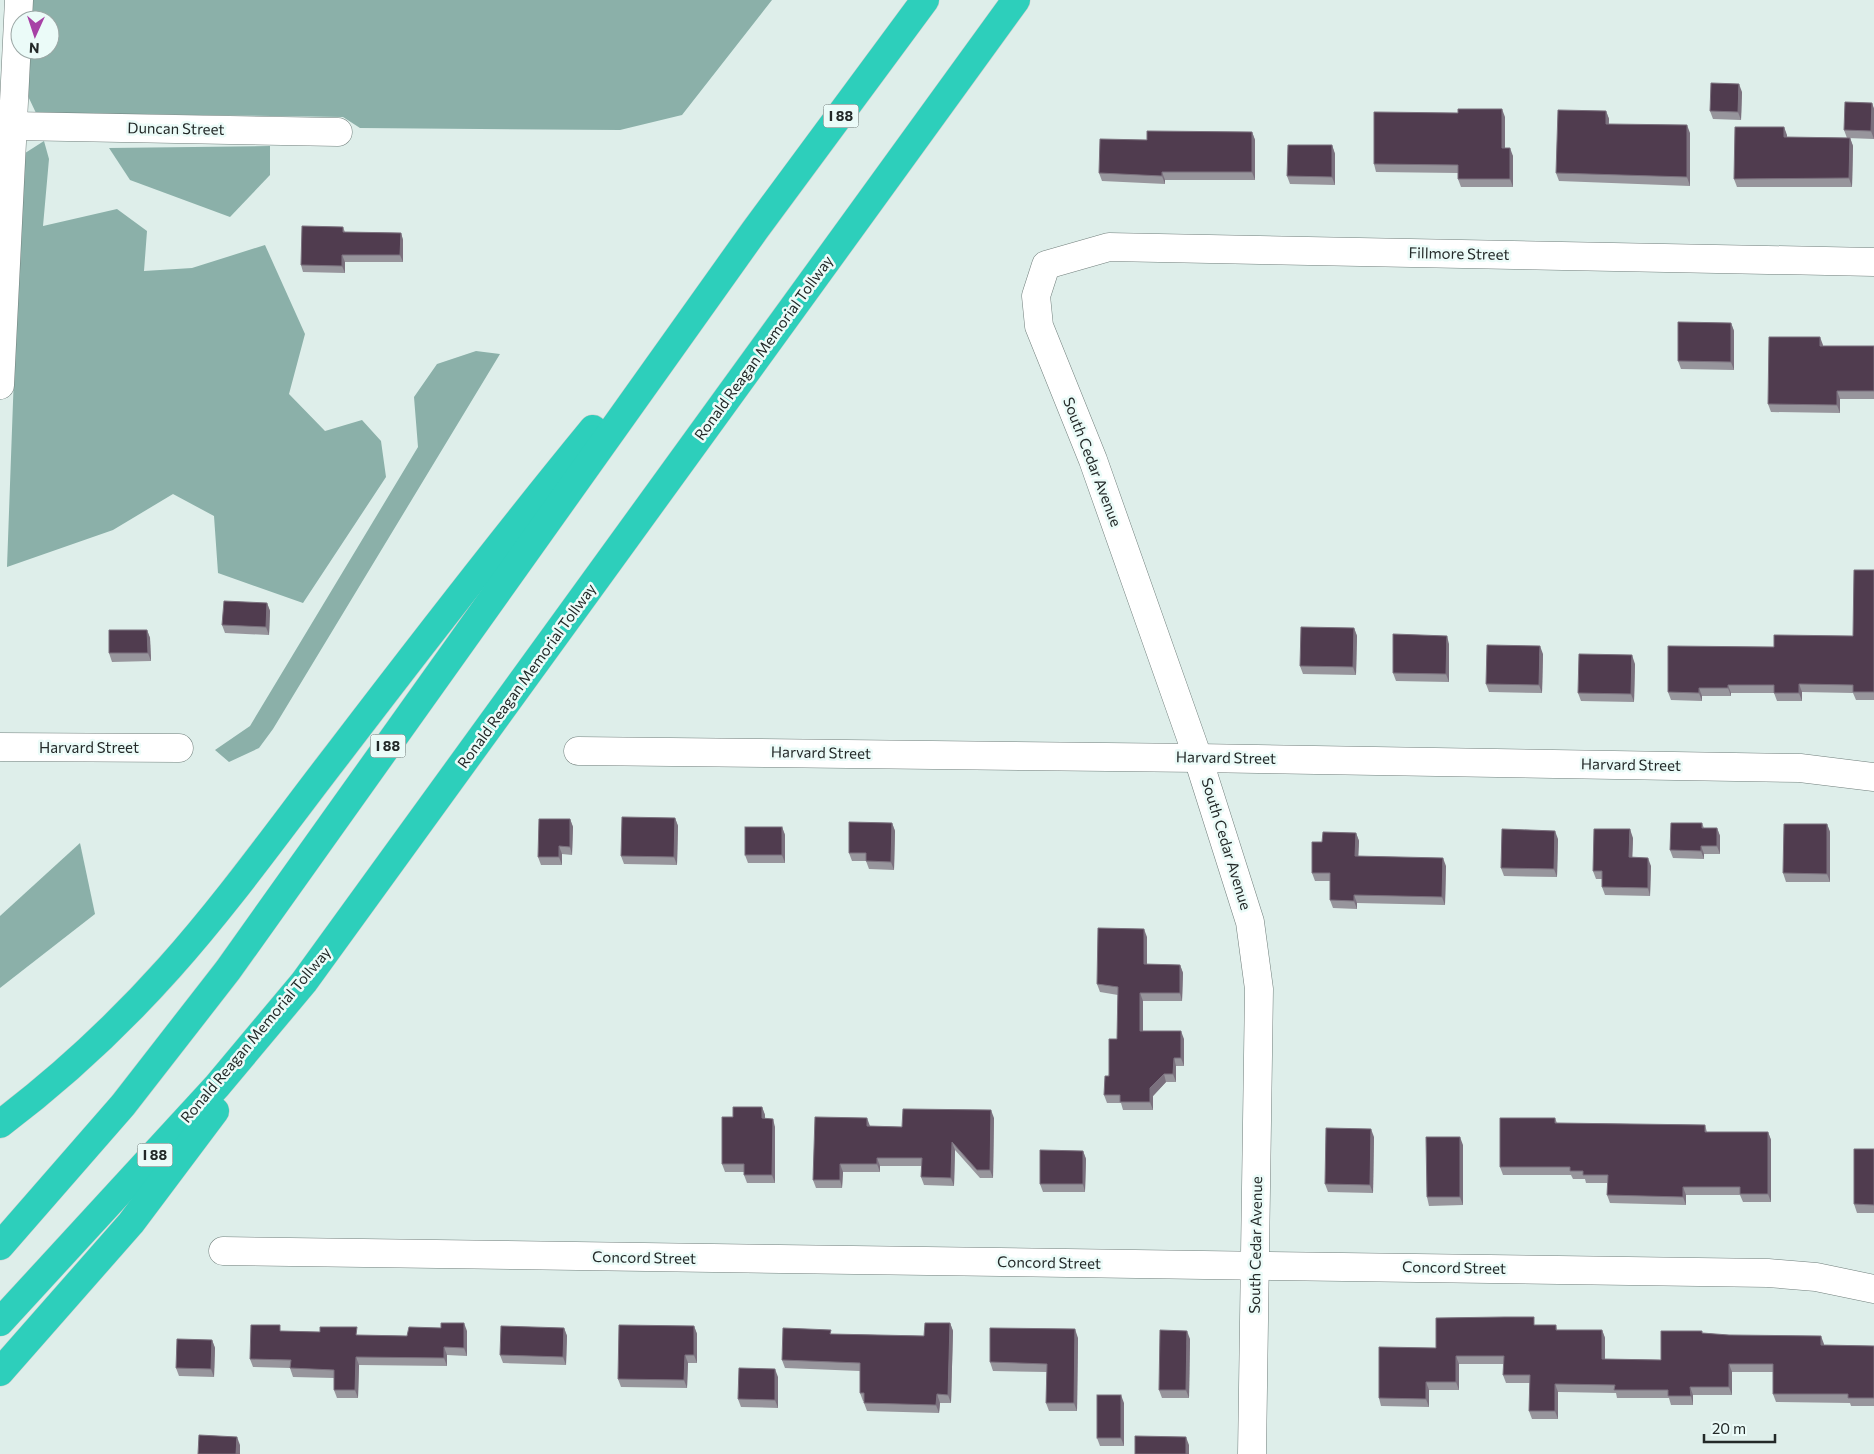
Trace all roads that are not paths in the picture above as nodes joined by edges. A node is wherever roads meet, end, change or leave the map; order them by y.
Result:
1 (19, 0) edge
2 (925, 0) edge
3 (1016, 0) edge
4 (13, 126) junction
5 (338, 132) dead end
6 (5, 188) edge
7 (755, 230) junction
8 (1874, 262) edge
9 (1046, 265) joint
10 (0, 385) edge
11 (0, 747) edge
12 (179, 748) dead end
13 (578, 751) dead end
14 (1198, 758) junction
15 (1874, 778) edge
16 (304, 982) junction
17 (0, 1124) edge
18 (0, 1246) edge
19 (223, 1251) dead end
20 (1256, 1265) junction
21 (1874, 1289) edge
22 (0, 1322) edge
23 (0, 1372) edge
24 (1252, 1454) edge

1 - 4 street
2 - 7 highway, I 88
3 - 16 highway, Ronald Reagan Memorial Tollway / I 88
4 - 5 street, Duncan Street
4 - 6 street
6 - 10 street
7 - 17 highway
7 - 18 highway, I 88
8 - 9 street, Fillmore Street
9 - 14 street, South Cedar Avenue
11 - 12 street, Harvard Street
13 - 14 street, Harvard Street
14 - 15 street, Harvard Street
14 - 20 street, South Cedar Avenue
16 - 22 highway, Ronald Reagan Memorial Tollway / I 88
16 - 23 highway
19 - 20 street, Concord Street
20 - 21 street, Concord Street
20 - 24 street, South Cedar Avenue

